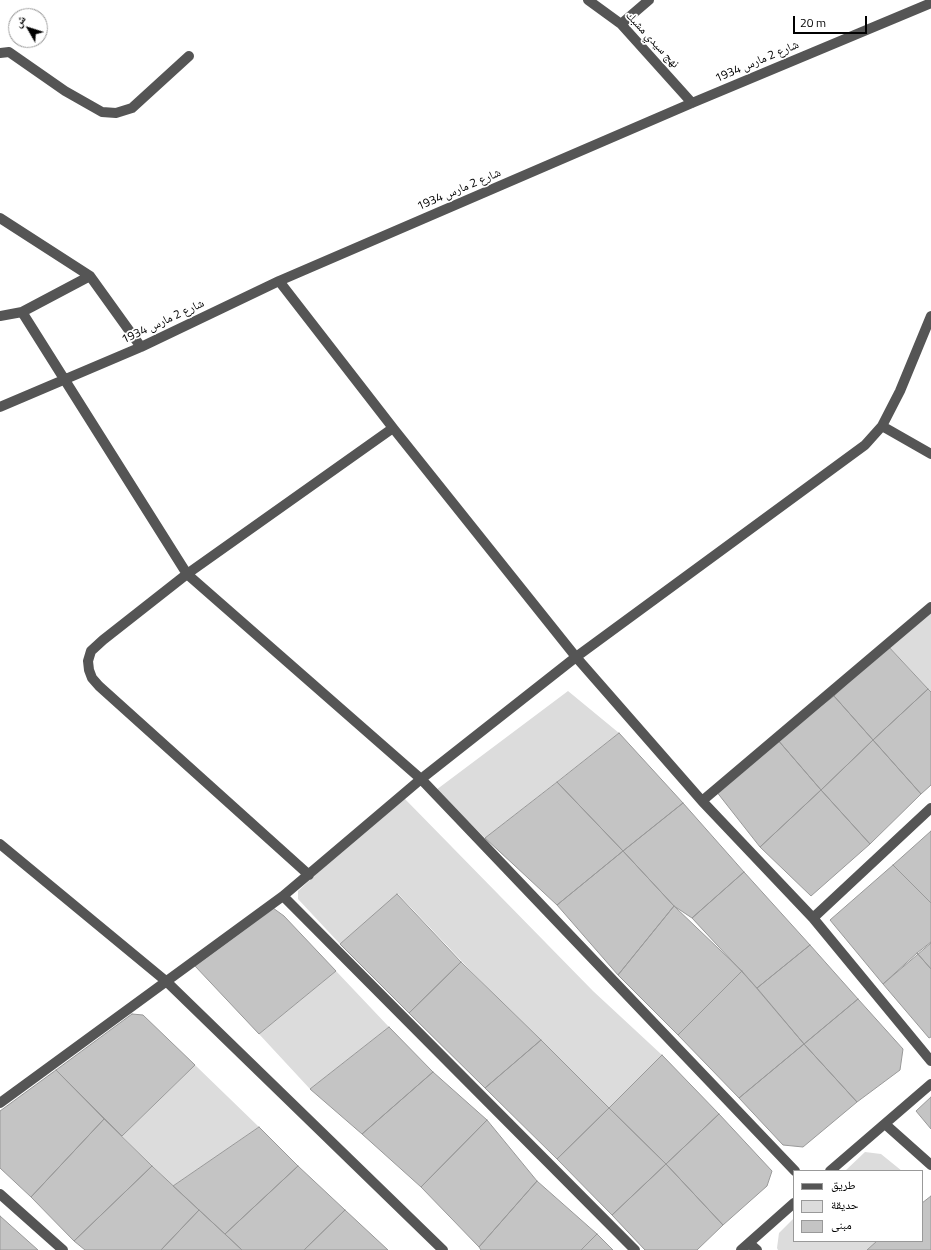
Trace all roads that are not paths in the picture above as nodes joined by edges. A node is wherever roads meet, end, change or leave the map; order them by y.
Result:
1 (588, 0) edge
2 (648, 0) edge
3 (931, 3) edge
4 (622, 24) junction
5 (0, 53) edge
6 (189, 56) dead end
7 (692, 104) junction
8 (0, 218) edge
9 (90, 276) junction
10 (279, 282) junction
11 (22, 312) junction
12 (0, 316) edge
13 (931, 316) edge
14 (141, 347) junction
15 (65, 380) junction
16 (0, 407) edge
17 (882, 426) junction
18 (393, 428) junction
19 (931, 454) edge
20 (187, 574) junction
21 (931, 607) edge
22 (576, 656) junction
23 (421, 780) junction
24 (702, 801) junction
25 (931, 808) edge
26 (0, 844) edge
27 (309, 875) junction
28 (283, 896) junction
29 (813, 918) junction
30 (167, 982) junction
31 (931, 1061) edge
32 (931, 1084) edge
33 (0, 1103) edge
34 (885, 1124) junction
35 (931, 1165) edge
36 (794, 1170) edge
37 (831, 1170) edge
38 (0, 1194) edge
39 (793, 1204) edge
40 (749, 1242) junction
41 (63, 1250) edge
42 (443, 1250) edge
43 (635, 1250) edge
44 (741, 1250) edge
45 (757, 1250) edge

1 - 4 street, نهج سيدي مشبك
2 - 4 street
3 - 7 street, شارع 2 مارس 1934
4 - 7 street, نهج سيدي مشبك
5 - 6 street
7 - 10 street, شارع 2 مارس 1934
8 - 9 street
9 - 11 street
9 - 14 street
10 - 14 street, شارع 2 مارس 1934
10 - 18 street
11 - 12 street
11 - 15 street
13 - 17 street
14 - 15 street, شارع 2 مارس 1934
15 - 16 street, شارع 2 مارس 1934
15 - 20 street
17 - 19 street
17 - 22 street
18 - 20 street
18 - 22 street
20 - 23 street
20 - 27 street
21 - 24 street
22 - 23 street
22 - 24 street
23 - 27 street
23 - 36 street
24 - 29 street
25 - 29 street
26 - 30 street
27 - 28 street
28 - 30 street
28 - 43 street
29 - 31 street
30 - 33 street
30 - 42 street
32 - 34 street
34 - 35 street
34 - 37 street
38 - 41 street
39 - 40 street
40 - 44 street
40 - 45 street

